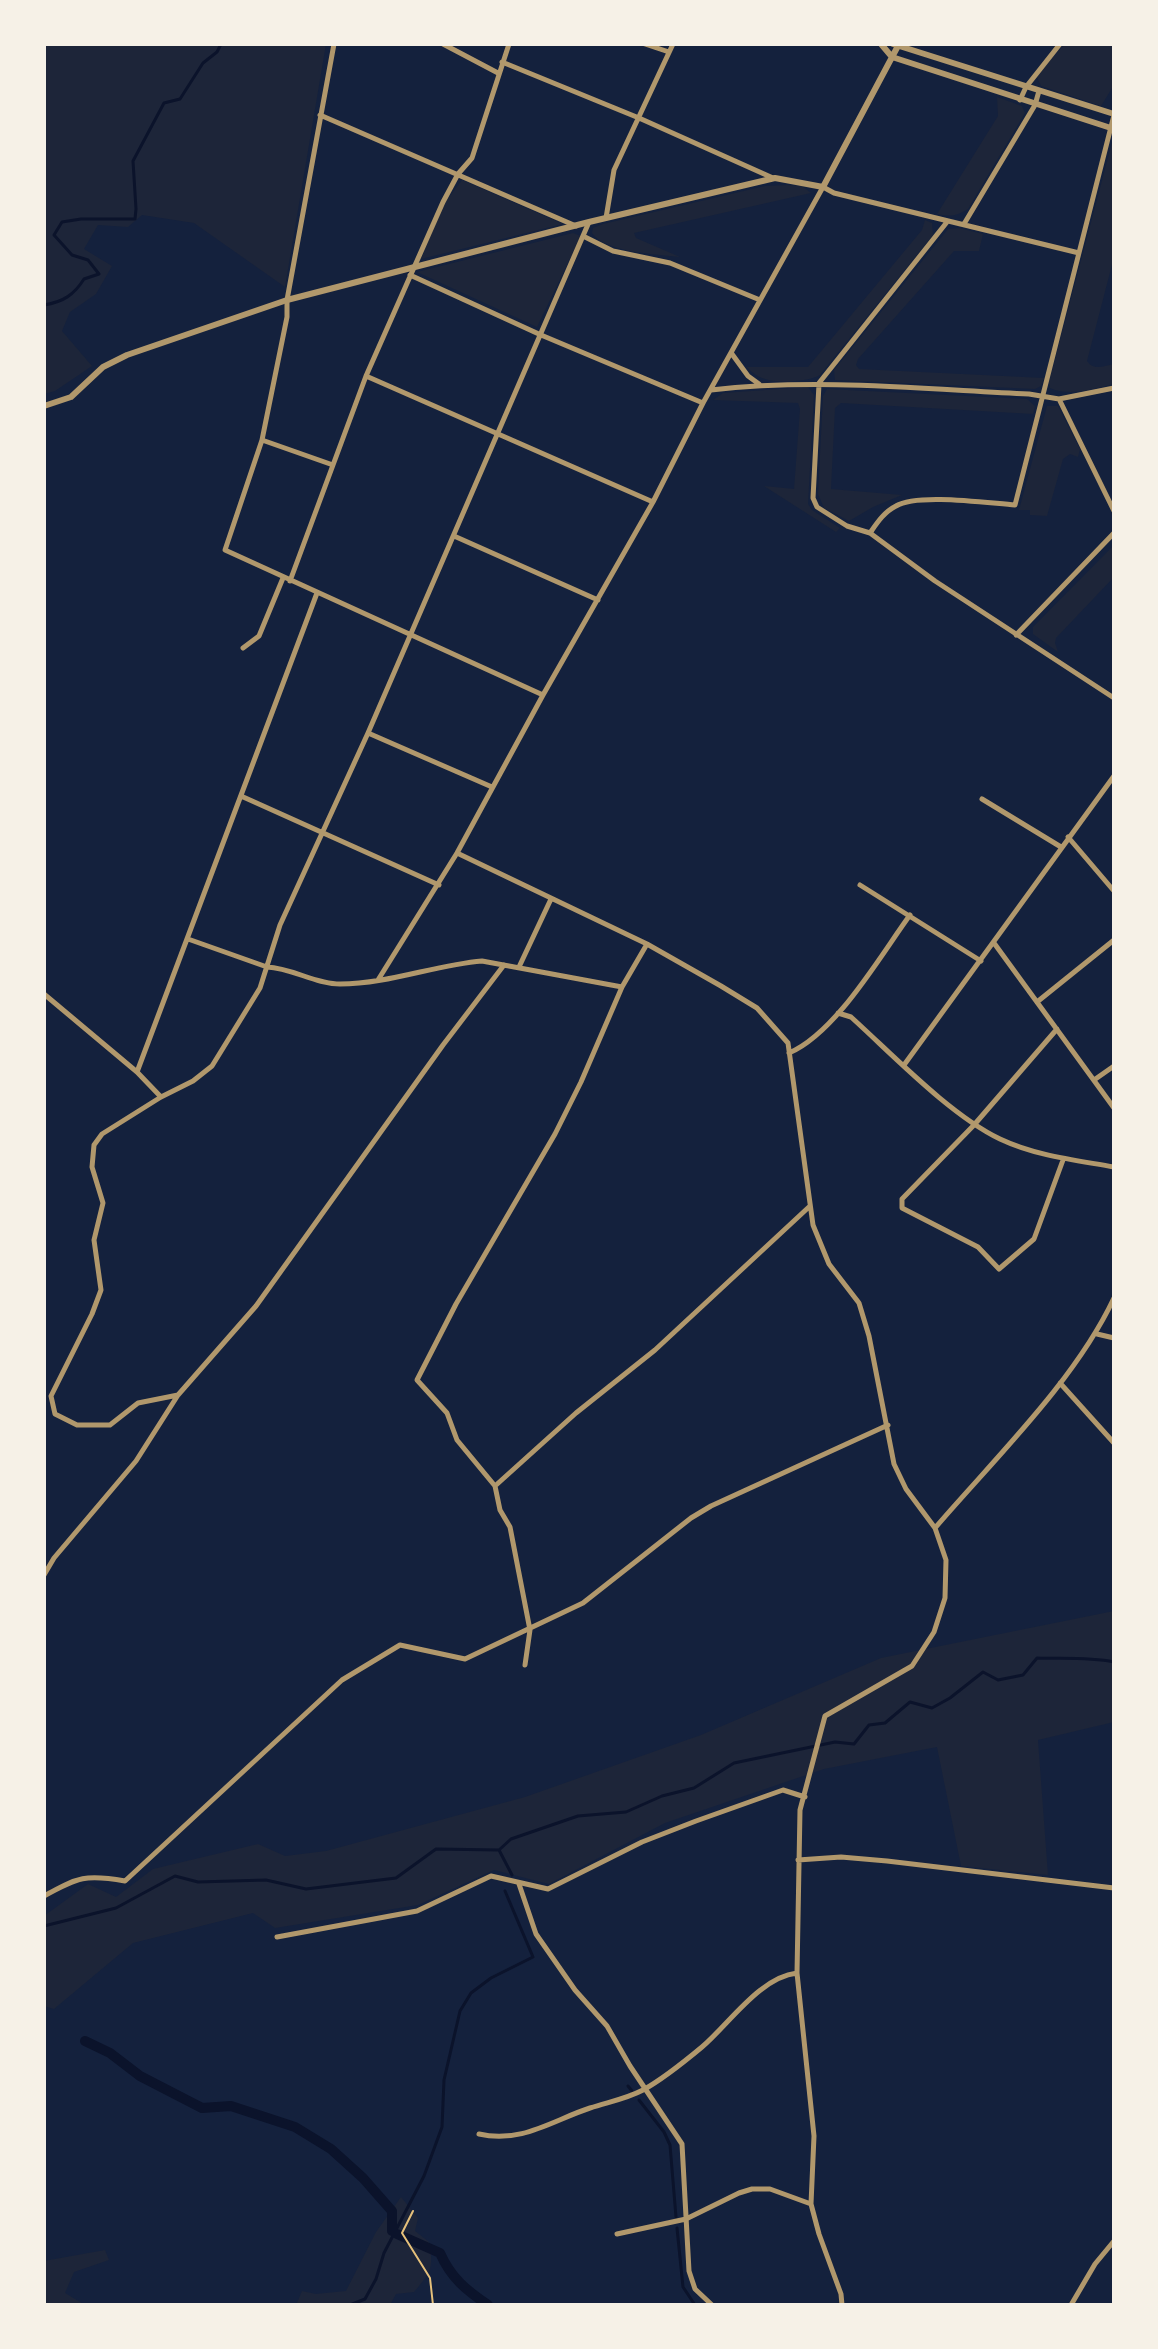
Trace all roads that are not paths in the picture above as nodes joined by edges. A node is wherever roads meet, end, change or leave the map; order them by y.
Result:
1 (334, 44) edge
2 (443, 44) edge
3 (509, 44) edge
4 (645, 44) edge
5 (673, 44) edge
6 (881, 44) edge
7 (893, 44) edge
8 (899, 44) edge
9 (1060, 44) edge
10 (669, 52) junction
11 (892, 57) junction
12 (502, 62) junction
13 (498, 73) junction
14 (1026, 87) junction
15 (1039, 91) junction
16 (1020, 100) junction
17 (1035, 105) junction
18 (1114, 114) edge
19 (320, 115) junction
20 (639, 118) junction
21 (1112, 128) edge
22 (458, 174) junction
23 (775, 178) junction
24 (823, 187) junction
25 (606, 218) junction
26 (589, 222) junction
27 (947, 222) junction
28 (964, 224) junction
29 (576, 226) junction
30 (583, 236) junction
31 (1079, 253) junction
32 (414, 266) junction
33 (410, 275) junction
34 (287, 300) junction
35 (760, 300) junction
36 (541, 335) junction
37 (732, 354) junction
38 (366, 376) junction
39 (819, 384) junction
40 (760, 385) junction
41 (1114, 388) edge
42 (711, 390) junction
43 (1042, 397) junction
44 (1059, 399) junction
45 (703, 403) junction
46 (44, 406) edge
47 (497, 434) junction
48 (262, 440) junction
49 (333, 465) junction
50 (653, 502) junction
51 (1114, 511) edge
52 (870, 533) junction
53 (1114, 533) edge
54 (454, 536) junction
55 (286, 579) junction
56 (317, 593) junction
57 (598, 600) junction
58 (410, 635) junction
59 (1016, 635) junction
60 (243, 648) dead end
61 (543, 695) junction
62 (1114, 698) edge
63 (368, 733) junction
64 (1114, 776) edge
65 (492, 787) junction
66 (241, 796) junction
67 (982, 799) dead end
68 (322, 834) junction
69 (1068, 837) junction
70 (1061, 847) junction
71 (457, 853) junction
72 (439, 885) junction
73 (860, 885) dead end
74 (1114, 891) edge
75 (551, 899) junction
76 (910, 915) junction
77 (188, 939) junction
78 (1114, 940) edge
79 (994, 943) junction
80 (647, 944) junction
81 (981, 961) junction
82 (504, 965) junction
83 (267, 967) junction
84 (519, 967) junction
85 (378, 980) junction
86 (622, 987) junction
87 (44, 994) edge
88 (1037, 1002) junction
89 (838, 1013) junction
90 (1057, 1029) junction
91 (789, 1053) junction
92 (904, 1065) junction
93 (1114, 1066) edge
94 (137, 1072) junction
95 (1094, 1080) junction
96 (161, 1097) junction
97 (1114, 1108) edge
98 (974, 1125) junction
99 (1063, 1160) junction
100 (1114, 1167) edge
101 (811, 1206) junction
102 (1114, 1298) edge
103 (1097, 1334) junction
104 (1114, 1338) edge
105 (1060, 1383) junction
106 (178, 1395) junction
107 (888, 1425) junction
108 (1114, 1443) edge
109 (495, 1486) junction
110 (935, 1528) junction
111 (44, 1575) edge
112 (530, 1630) junction
113 (525, 1665) dead end
114 (805, 1797) junction
115 (798, 1860) junction
116 (519, 1883) junction
117 (1114, 1888) edge
118 (44, 1896) edge
119 (277, 1937) dead end
120 (797, 1973) junction
121 (645, 2089) junction
122 (479, 2134) dead end
123 (811, 2204) junction
124 (686, 2219) junction
125 (617, 2234) dead end
126 (1114, 2241) edge
127 (712, 2305) edge
128 (842, 2305) edge
129 (1071, 2305) edge

1 - 19 street
2 - 13 street
3 - 12 street
4 - 10 street
5 - 10 street
6 - 11 street
7 - 8 street
8 - 11 street
8 - 14 street
9 - 14 street
10 - 20 street
11 - 16 street
11 - 24 street
12 - 13 street
12 - 20 street
13 - 22 street
14 - 15 street
14 - 16 street
15 - 17 street
15 - 18 street
16 - 17 street
17 - 21 street
17 - 28 street
18 - 21 street
19 - 22 street
19 - 34 street
20 - 23 street
20 - 25 street
21 - 31 street
22 - 29 street
22 - 32 street
23 - 24 street
23 - 25 street
24 - 27 street
24 - 35 street
25 - 26 street
26 - 29 street
26 - 30 street
27 - 28 street
27 - 39 street
28 - 31 street
29 - 32 street
30 - 35 street
30 - 36 street
31 - 43 street
32 - 33 street
32 - 34 street
33 - 36 street
33 - 38 street
34 - 46 street
34 - 48 street
35 - 37 street
36 - 45 street
36 - 47 street
37 - 40 street
37 - 42 street
38 - 47 street
38 - 49 street
39 - 40 street
39 - 43 street
39 - 52 street
40 - 42 street
41 - 44 street
42 - 45 street
43 - 44 street
43 - 52 street
44 - 51 street
45 - 50 street
47 - 50 street
47 - 54 street
48 - 49 street
48 - 55 street
49 - 55 street
50 - 57 street
52 - 59 street
53 - 59 street
54 - 57 street
54 - 58 street
55 - 56 street
55 - 60 street
56 - 58 street
56 - 66 street
57 - 61 street
58 - 61 street
58 - 63 street
59 - 62 street
61 - 65 street
63 - 65 street
63 - 68 street
64 - 69 street
65 - 71 street
66 - 68 street
66 - 77 street
67 - 70 street
68 - 72 street
68 - 83 street
69 - 70 street
69 - 74 street
70 - 79 street
71 - 72 street
71 - 75 street
72 - 85 street
73 - 76 street
75 - 80 street
75 - 84 street
76 - 81 street
76 - 89 street
77 - 83 street
77 - 94 street
78 - 88 street
79 - 81 street
79 - 88 street
80 - 86 street
80 - 91 street
81 - 92 street
82 - 84 street
82 - 85 street
82 - 106 street
83 - 85 street
83 - 96 street
84 - 86 street
86 - 109 street
87 - 94 street
88 - 90 street
89 - 91 street
89 - 92 street
90 - 95 street
90 - 98 street
91 - 101 street
92 - 98 street
93 - 95 street
94 - 96 street
95 - 97 street
96 - 106 street
98 - 99 street
98 - 99 street
99 - 100 street
101 - 107 street
101 - 109 street
102 - 103 street
103 - 104 street
103 - 105 street
105 - 108 street
105 - 110 street
106 - 111 street
107 - 110 street
107 - 112 street
109 - 112 street
110 - 114 street
112 - 113 street
112 - 118 street
114 - 115 street
114 - 116 street
115 - 117 street
115 - 120 street
116 - 119 street
116 - 121 street
120 - 121 street
120 - 123 street
121 - 122 street
121 - 124 street
123 - 124 street
123 - 128 street
124 - 125 street
124 - 127 street
126 - 129 street

